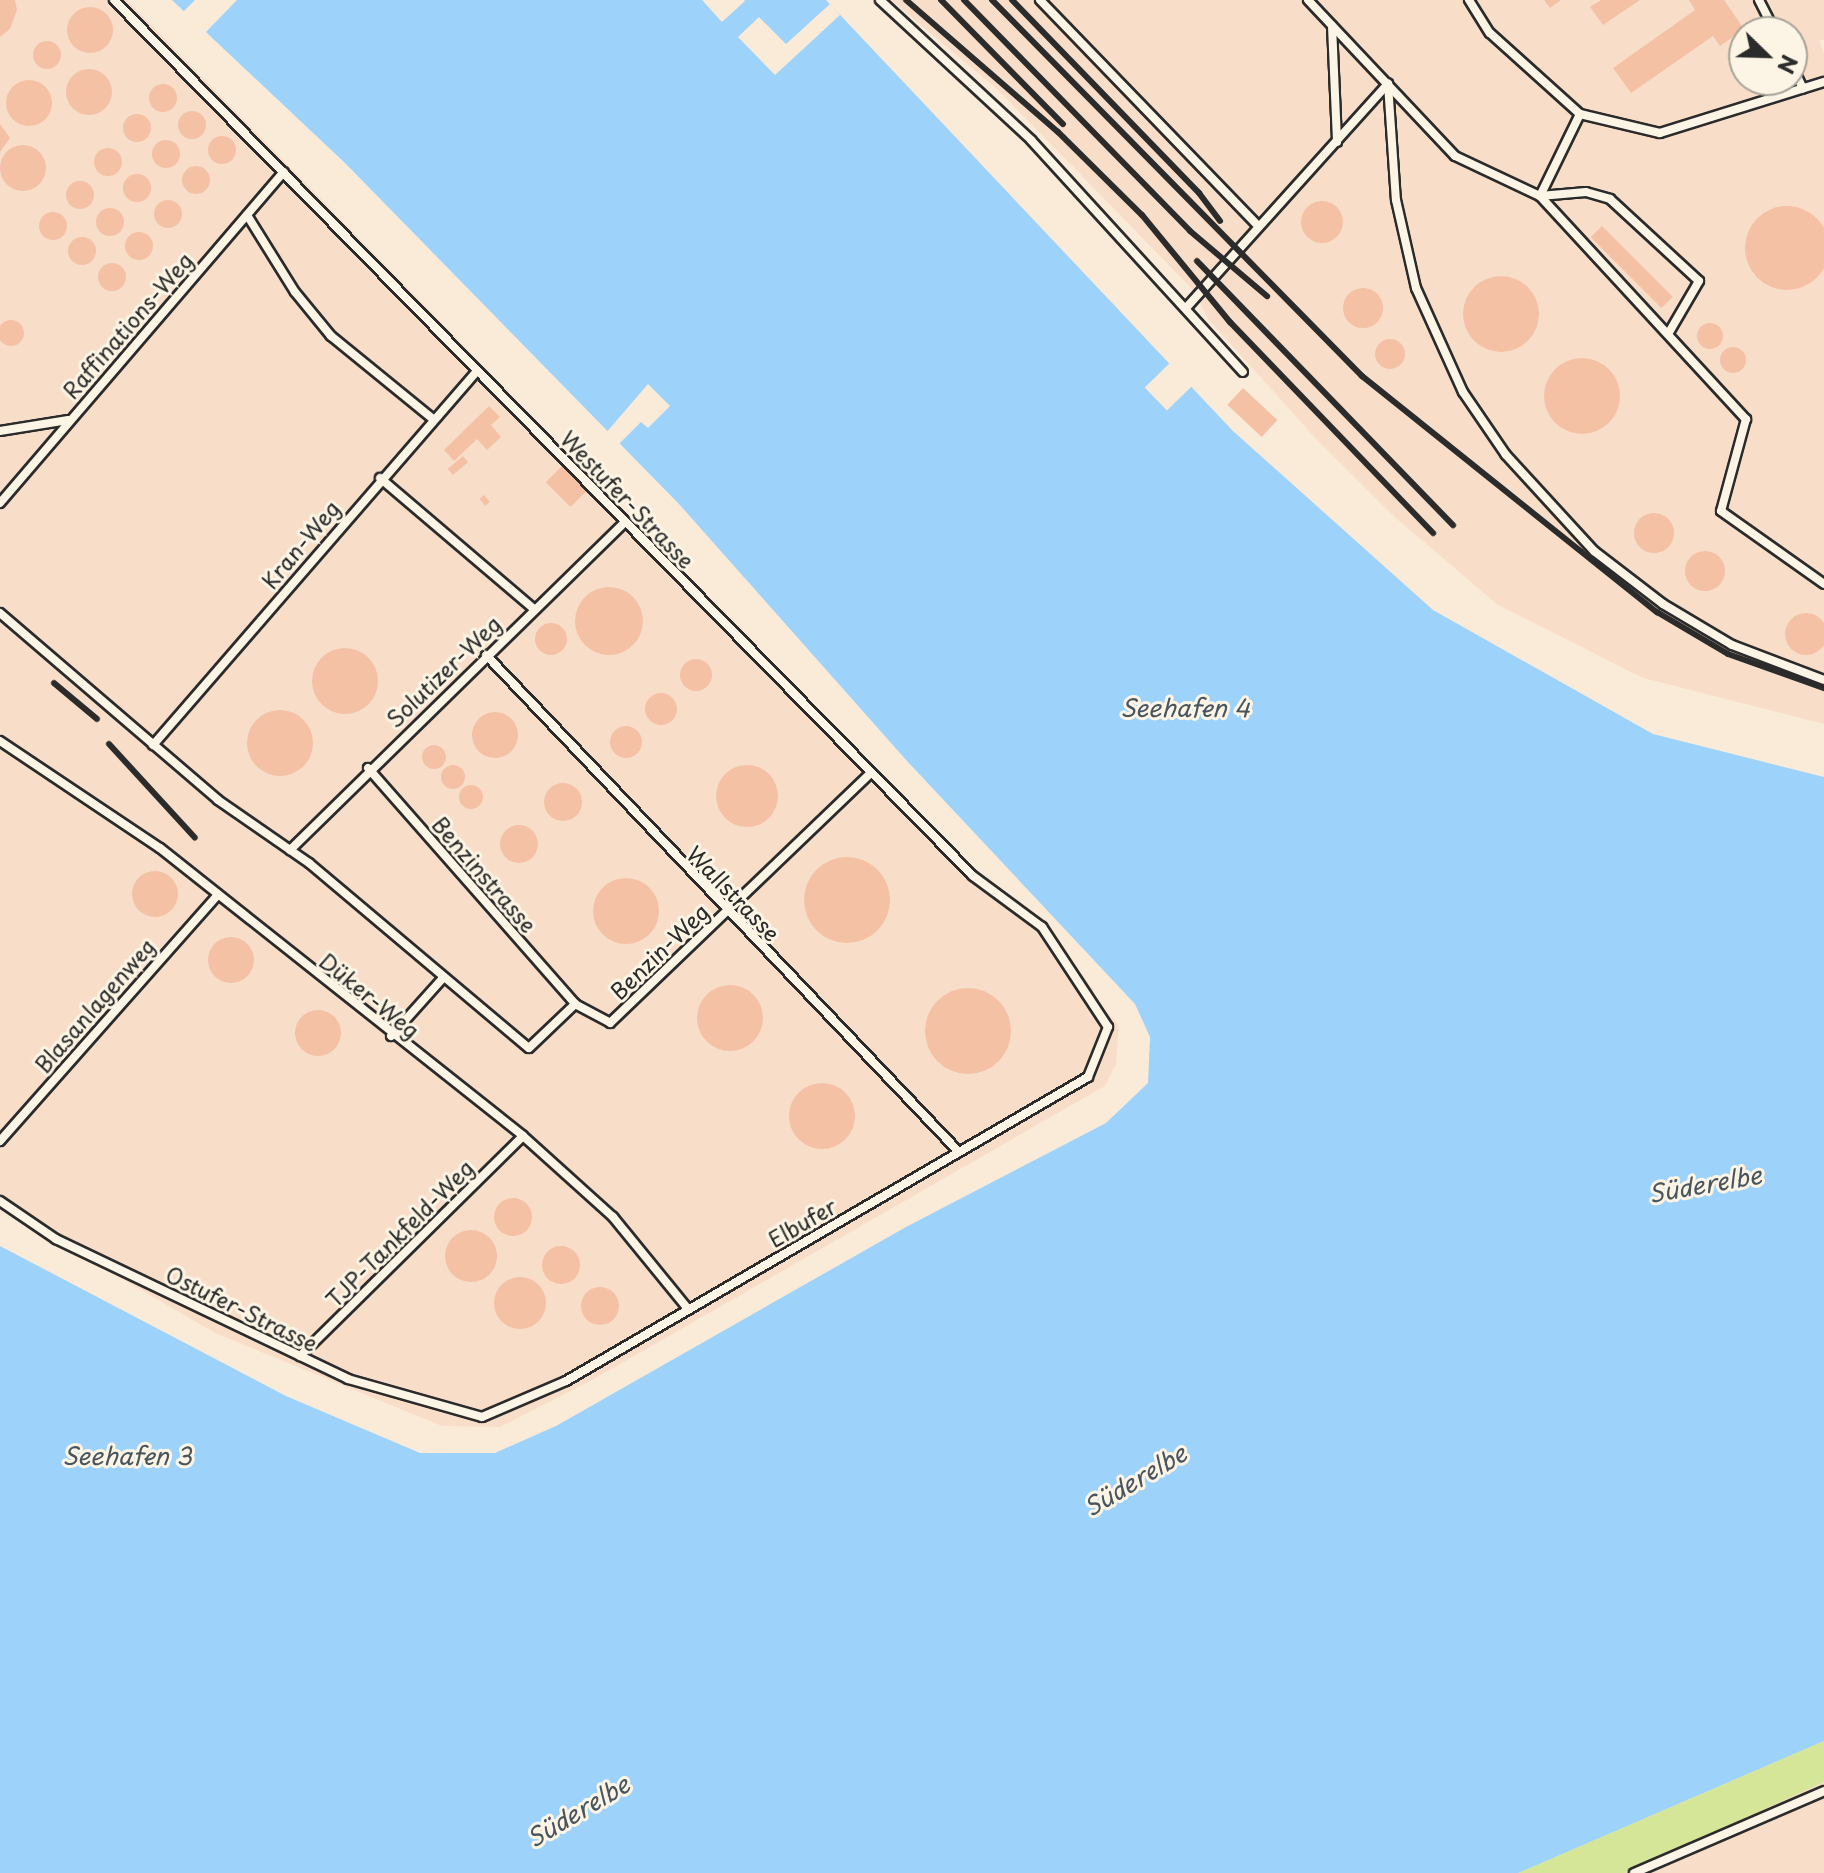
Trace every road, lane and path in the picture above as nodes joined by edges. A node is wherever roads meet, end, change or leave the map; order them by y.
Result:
1 (114, 0) edge
2 (880, 0) edge
3 (1040, 0) edge
4 (1308, 0) edge
5 (1469, 0) edge
6 (1332, 26) junction
7 (1388, 84) junction
8 (1780, 96) edge
9 (1580, 114) junction
10 (1337, 142) junction
11 (284, 172) junction
12 (1540, 196) junction
13 (247, 215) junction
14 (1257, 225) junction
15 (1186, 308) junction
16 (1668, 334) junction
17 (477, 371) junction
18 (1243, 372) dead end
19 (433, 419) junction
20 (69, 420) junction
21 (0, 431) edge
22 (380, 478) junction
23 (0, 503) edge
24 (625, 522) junction
25 (1824, 584) edge
26 (534, 609) junction
27 (0, 613) edge
28 (486, 655) junction
29 (1824, 680) edge
30 (0, 741) edge
31 (153, 745) junction
32 (368, 768) junction
33 (871, 773) junction
34 (290, 850) junction
35 (218, 895) junction
36 (726, 912) junction
37 (444, 977) junction
38 (575, 1004) junction
39 (1108, 1027) joint
40 (391, 1036) junction
41 (523, 1136) junction
42 (0, 1141) edge
43 (959, 1152) junction
44 (0, 1201) edge
45 (688, 1309) junction
46 (300, 1356) junction
47 (482, 1417) joint
48 (1824, 1791) edge
49 (1634, 1873) edge

1 - 11 lane, Westufer-Strasse
2 - 15 lane
3 - 14 lane
4 - 6 lane
5 - 9 lane
6 - 7 lane
6 - 10 lane
7 - 10 lane
7 - 12 lane
7 - 29 lane
8 - 9 lane
9 - 12 lane
10 - 14 lane
11 - 13 lane, Raffinations-Weg
11 - 17 lane, Westufer-Strasse
12 - 16 lane
12 - 16 lane
13 - 19 lane
13 - 20 lane, Raffinations-Weg
14 - 15 lane
15 - 18 lane
16 - 25 lane
17 - 19 lane, Kran-Weg
17 - 24 lane, Westufer-Strasse
19 - 22 lane, Kran-Weg
20 - 21 lane
20 - 23 lane, Raffinations-Weg
22 - 26 lane
22 - 31 lane, Kran-Weg
24 - 26 lane, Solutizer-Weg
24 - 33 lane, Westufer-Strasse
26 - 28 lane, Solutizer-Weg
27 - 31 lane
28 - 32 lane, Solutizer-Weg
28 - 36 lane, Wallstrasse
30 - 35 lane, Düker-Weg
31 - 34 lane
32 - 34 lane, Solutizer-Weg
32 - 38 lane, Benzinstrasse
33 - 36 lane, Benzin-Weg
33 - 39 lane, Westufer-Strasse
34 - 37 lane
35 - 40 lane, Düker-Weg
35 - 42 lane, Blasanlagenweg
36 - 38 lane, Benzin-Weg
36 - 43 lane, Wallstrasse
37 - 38 lane
37 - 40 lane
39 - 43 lane, Elbufer
40 - 41 lane, Düker-Weg
41 - 45 lane, Düker-Weg
41 - 46 lane, TJP-Tankfeld-Weg
43 - 45 lane, Elbufer
44 - 46 lane, Ostufer-Strasse
45 - 47 lane, Elbufer
46 - 47 lane, Ostufer-Strasse
48 - 49 lane

